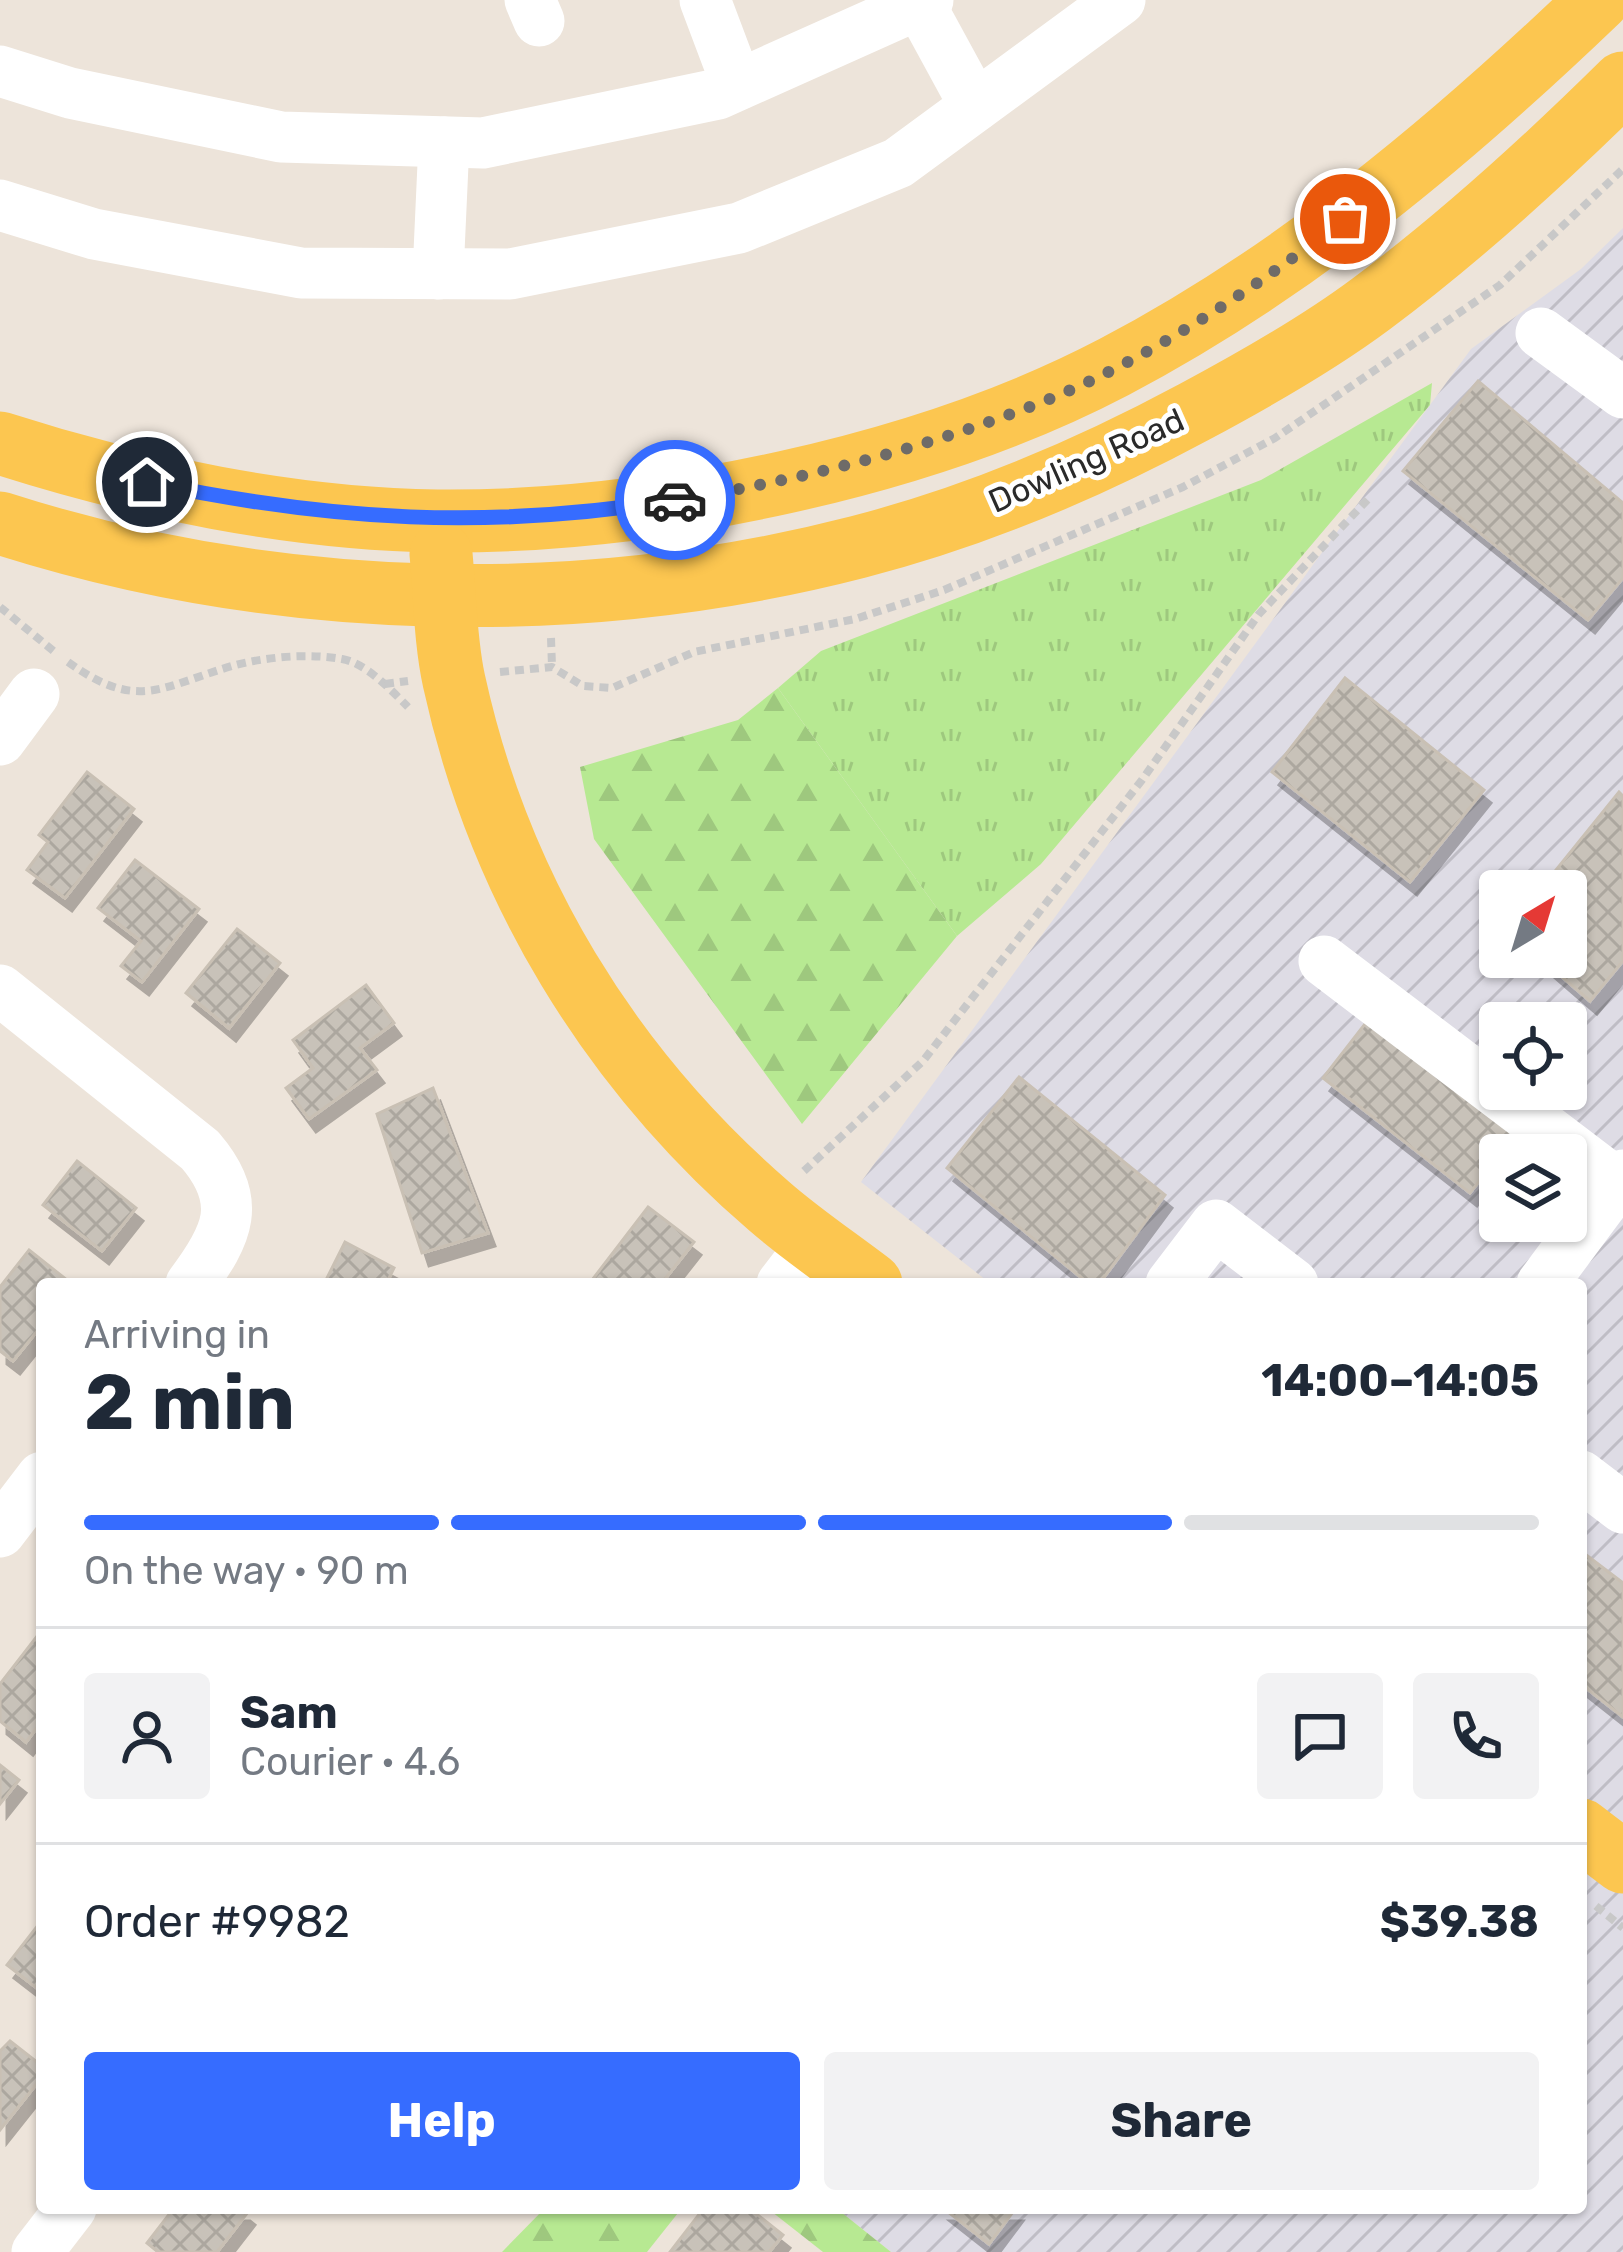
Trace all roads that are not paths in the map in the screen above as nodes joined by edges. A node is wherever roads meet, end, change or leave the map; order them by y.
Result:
1 (704, 0) edge
2 (1120, 0) edge
3 (1598, 0) edge
4 (924, 3) edge
5 (842, 18) edge
6 (0, 70) edge
7 (1623, 83) edge
8 (736, 85) junction
9 (975, 106) junction
10 (444, 142) junction
11 (0, 206) edge
12 (438, 274) junction
13 (1540, 333) dead end
14 (1623, 393) edge
15 (0, 443) edge
16 (438, 521) junction
17 (0, 523) edge
18 (445, 593) junction
19 (34, 694) dead end
20 (0, 740) edge
21 (1324, 961) dead end
22 (0, 990) edge
23 (1621, 1182) edge
24 (789, 1244) edge
25 (195, 1278) edge
26 (859, 1278) edge
27 (1176, 1278) edge
28 (1285, 1278) edge
29 (1547, 1278) edge
30 (1587, 1481) edge
31 (36, 1485) edge
32 (1623, 1508) edge
33 (0, 1532) edge
34 (1587, 1834) edge
35 (1623, 1862) edge
36 (66, 2214) edge
37 (37, 2252) edge

1 - 8 street
2 - 9 street
3 - 16 main road
4 - 5 street
4 - 9 street
5 - 8 street
6 - 10 street
7 - 18 main road, Dowling Road
8 - 10 street
9 - 12 street
10 - 12 street
11 - 12 street
13 - 14 street
15 - 16 main road
16 - 18 main road
17 - 18 main road, Dowling Road
18 - 24 main road
19 - 20 street
21 - 23 street
22 - 25 street
23 - 29 street
24 - 26 main road
27 - 28 street
30 - 32 street
31 - 33 street
34 - 35 main road
36 - 37 street

